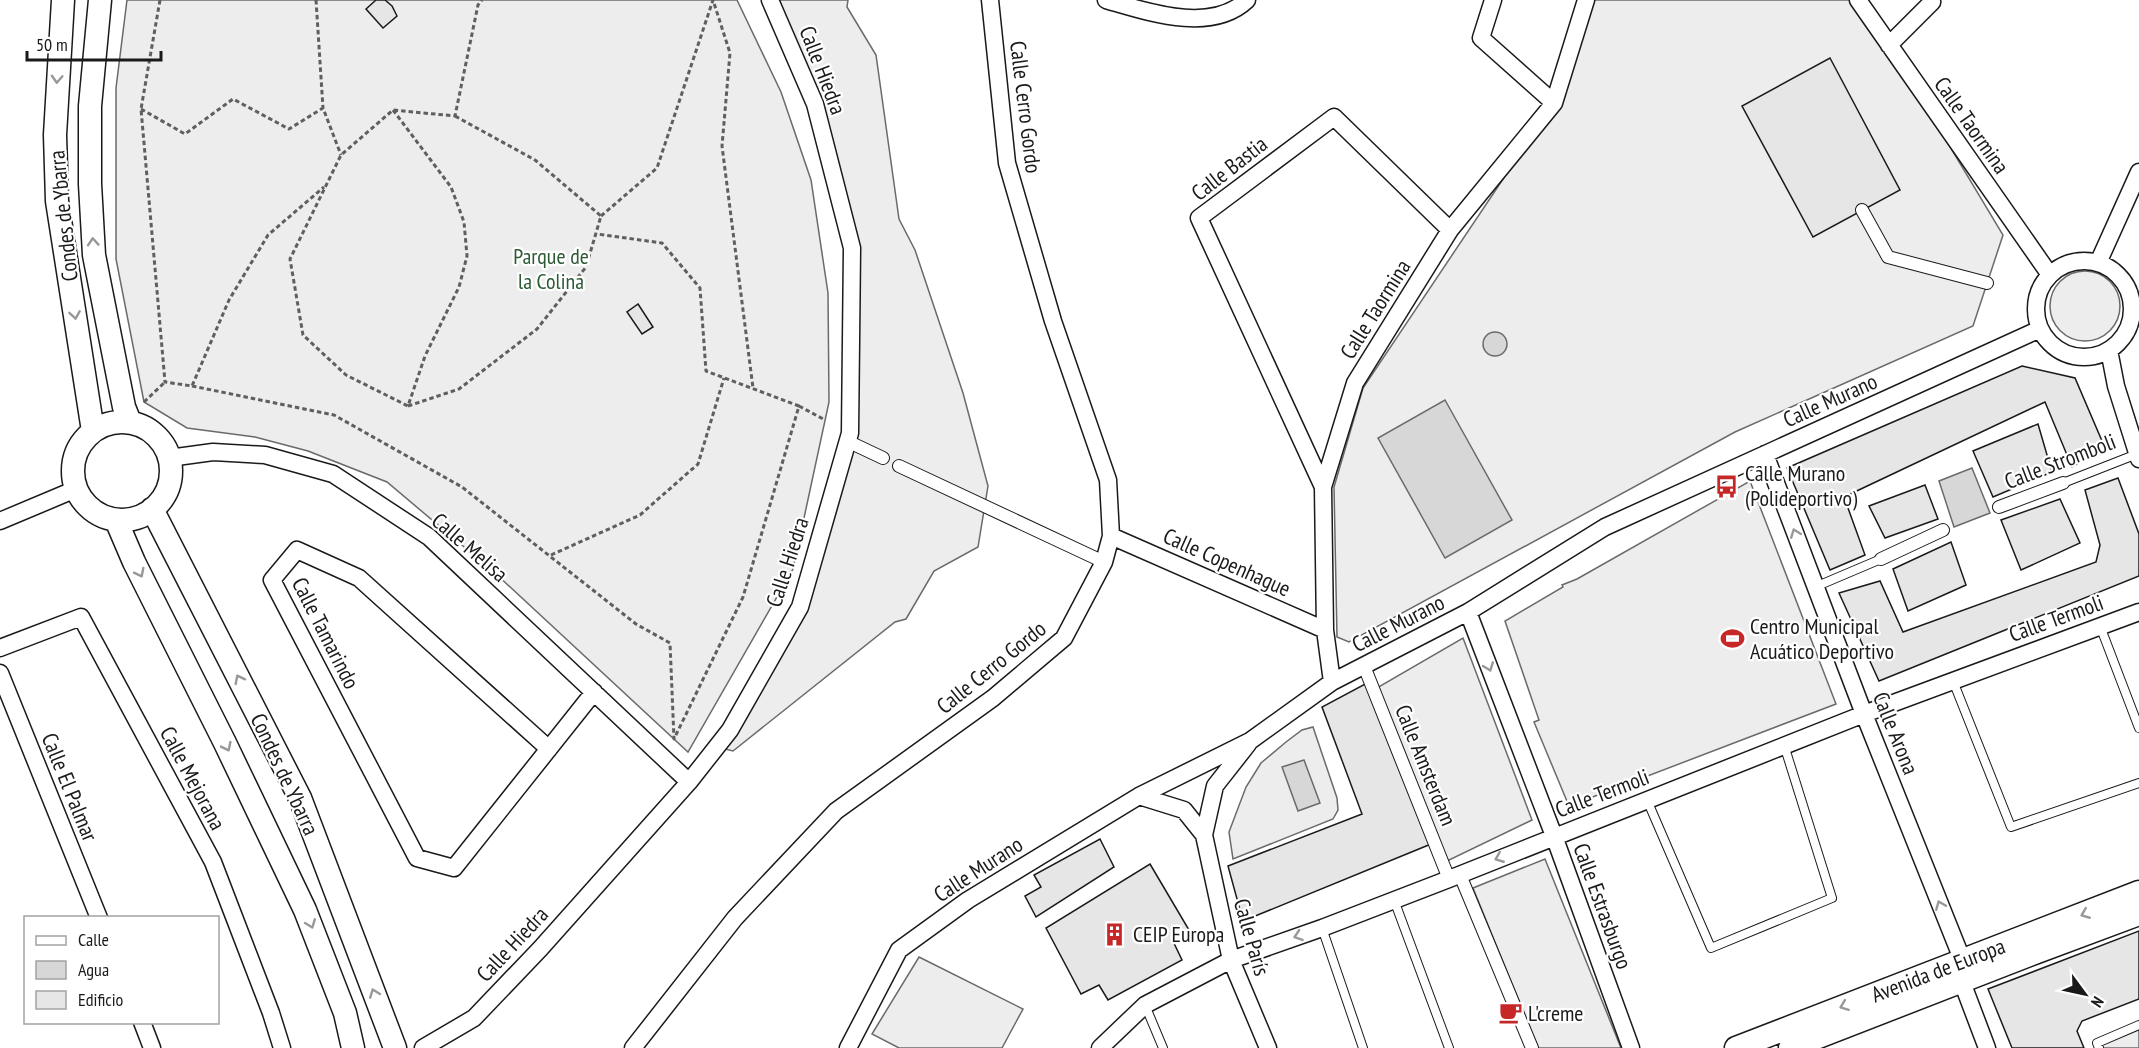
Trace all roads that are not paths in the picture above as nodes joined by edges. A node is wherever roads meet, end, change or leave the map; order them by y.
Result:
1 (63, 0) edge
2 (100, 0) edge
3 (770, 0) edge
4 (990, 0) edge
5 (1106, 0) edge
6 (1247, 0) edge
7 (1493, 0) edge
8 (1586, 0) edge
9 (1858, 0) edge
10 (1931, 0) edge
11 (1889, 45) junction
12 (1554, 103) junction
13 (2139, 172) edge
14 (1862, 210) dead end
15 (1450, 230) junction
16 (2098, 263) junction
17 (2050, 275) junction
18 (1987, 282) dead end
19 (2133, 288) edge
20 (2040, 329) junction
21 (2109, 350) junction
22 (130, 422) junction
23 (93, 431) junction
24 (847, 441) junction
25 (1765, 454) junction
26 (2138, 457) edge
27 (169, 458) junction
28 (883, 458) dead end
29 (899, 466) dead end
30 (2063, 483) joint
31 (1323, 487) junction
32 (76, 489) junction
33 (1999, 507) dead end
34 (152, 509) junction
35 (116, 520) junction
36 (0, 521) edge
37 (1943, 530) dead end
38 (1111, 536) junction
39 (1881, 559) joint
40 (1104, 562) junction
41 (1815, 588) junction
42 (1468, 612) junction
43 (2139, 612) edge
44 (2100, 626) junction
45 (1325, 630) junction
46 (0, 648) edge
47 (1364, 666) junction
48 (0, 673) edge
49 (1953, 681) junction
50 (1332, 682) junction
51 (594, 692) junction
52 (1864, 714) junction
53 (2139, 728) edge
54 (1250, 741) junction
55 (1784, 745) junction
56 (549, 749) junction
57 (689, 782) junction
58 (2139, 783) edge
59 (1139, 796) junction
60 (1647, 799) junction
61 (1204, 835) junction
62 (1554, 836) junction
63 (1454, 877) junction
64 (2139, 892) edge
65 (1394, 900) junction
66 (2139, 914) edge
67 (98, 916) edge
68 (1322, 928) junction
69 (1231, 960) junction
70 (1962, 970) junction
71 (1145, 1005) junction
72 (142, 1024) edge
73 (2139, 1026) edge
74 (856, 1046) edge
75 (152, 1048) edge
76 (282, 1048) edge
77 (353, 1048) edge
78 (395, 1048) edge
79 (423, 1048) edge
80 (633, 1048) edge
81 (1100, 1048) edge
82 (1163, 1048) edge
83 (1268, 1048) edge
84 (1363, 1048) edge
85 (1449, 1048) edge
86 (1532, 1048) edge
87 (1631, 1048) edge
88 (1736, 1048) edge
89 (1790, 1048) edge
90 (1987, 1048) edge
91 (2099, 1048) edge

1 -> 23 main road, Condes de Ybarra
22 -> 2 main road, Condes de Ybarra
3 - 24 street, Calle Hiedra
4 - 38 street, Calle Cerro Gordo
5 - 6 street
7 - 12 street
8 - 12 street, Calle Taormina
9 - 11 street, Calle Taormina
10 - 11 street
11 - 17 street, Calle Taormina
12 - 15 street, Calle Taormina
13 - 16 street
14 - 18 street
15 - 31 street, Calle Taormina
15 - 31 street, Calle Bastia
16 - 17 street
16 - 19 street
17 - 20 street
19 - 21 street
20 - 21 street
20 - 25 street, Calle Murano
21 - 26 street
22 - 23 main road
22 - 27 main road
23 - 32 main road
24 - 28 street
24 - 57 street, Calle Hiedra
41 -> 25 street, Calle Arona
25 - 42 street, Calle Murano
26 - 30 lane, Calle Stromboli
27 - 34 main road
27 - 51 street, Calle Melisa
29 - 40 street
30 - 33 street, Calle Stromboli
31 - 45 street, Calle Taormina
32 - 35 main road
32 - 36 street
34 - 35 main road
78 -> 34 main road, Condes de Ybarra
35 -> 77 main road, Condes de Ybarra
37 - 39 street
38 - 40 street, Calle Cerro Gordo
38 - 45 street, Calle Copenhague
39 - 41 lane
40 - 80 street, Calle Cerro Gordo
41 - 52 street, Calle Arona
42 - 47 street, Calle Murano
42 -> 62 street, Calle Estrasburgo
43 - 44 street, Calle Termoli
44 - 49 street, Calle Termoli
44 - 53 lane
45 - 50 street, Calle Taormina
46 - 76 street, Calle Mejorana
47 - 50 street, Calle Murano
47 - 63 street, Calle Amsterdam
48 - 67 street, Calle El Palmar
49 - 52 street, Calle Termoli
49 - 58 lane
50 - 54 street, Calle Murano
51 - 56 street, Calle Tamarindo
51 - 57 street, Calle Melisa
52 - 55 street, Calle Termoli
70 -> 52 street, Calle Arona
54 - 59 street, Calle Murano
54 - 61 street, Calle París
55 - 60 street, Calle Termoli
55 - 60 lane
56 - 56 street, Calle Tamarindo
57 - 79 street, Calle Hiedra
59 - 61 street, Calle París
59 - 74 street, Calle Murano
60 - 62 street, Calle Termoli
61 - 69 street, Calle París
62 -> 63 street, Calle Termoli
62 - 87 street, Calle Estrasburgo
63 - 65 street, Calle Termoli
63 - 86 street, Calle Amsterdam
64 -> 70 main road, Avenida de Europa
65 - 68 street, Calle Termoli
65 - 85 lane
66 - 70 main road, Avenida de Europa
68 -> 69 street, Calle Termoli
68 - 84 lane
69 - 71 street, Calle Termoli
69 - 83 street, Calle París
70 -> 88 main road, Avenida de Europa
70 - 89 main road, Avenida de Europa
70 - 90 street, Calle Arona
71 - 81 street, Calle Termoli
71 - 82 lane
72 - 75 street
73 - 91 lane

